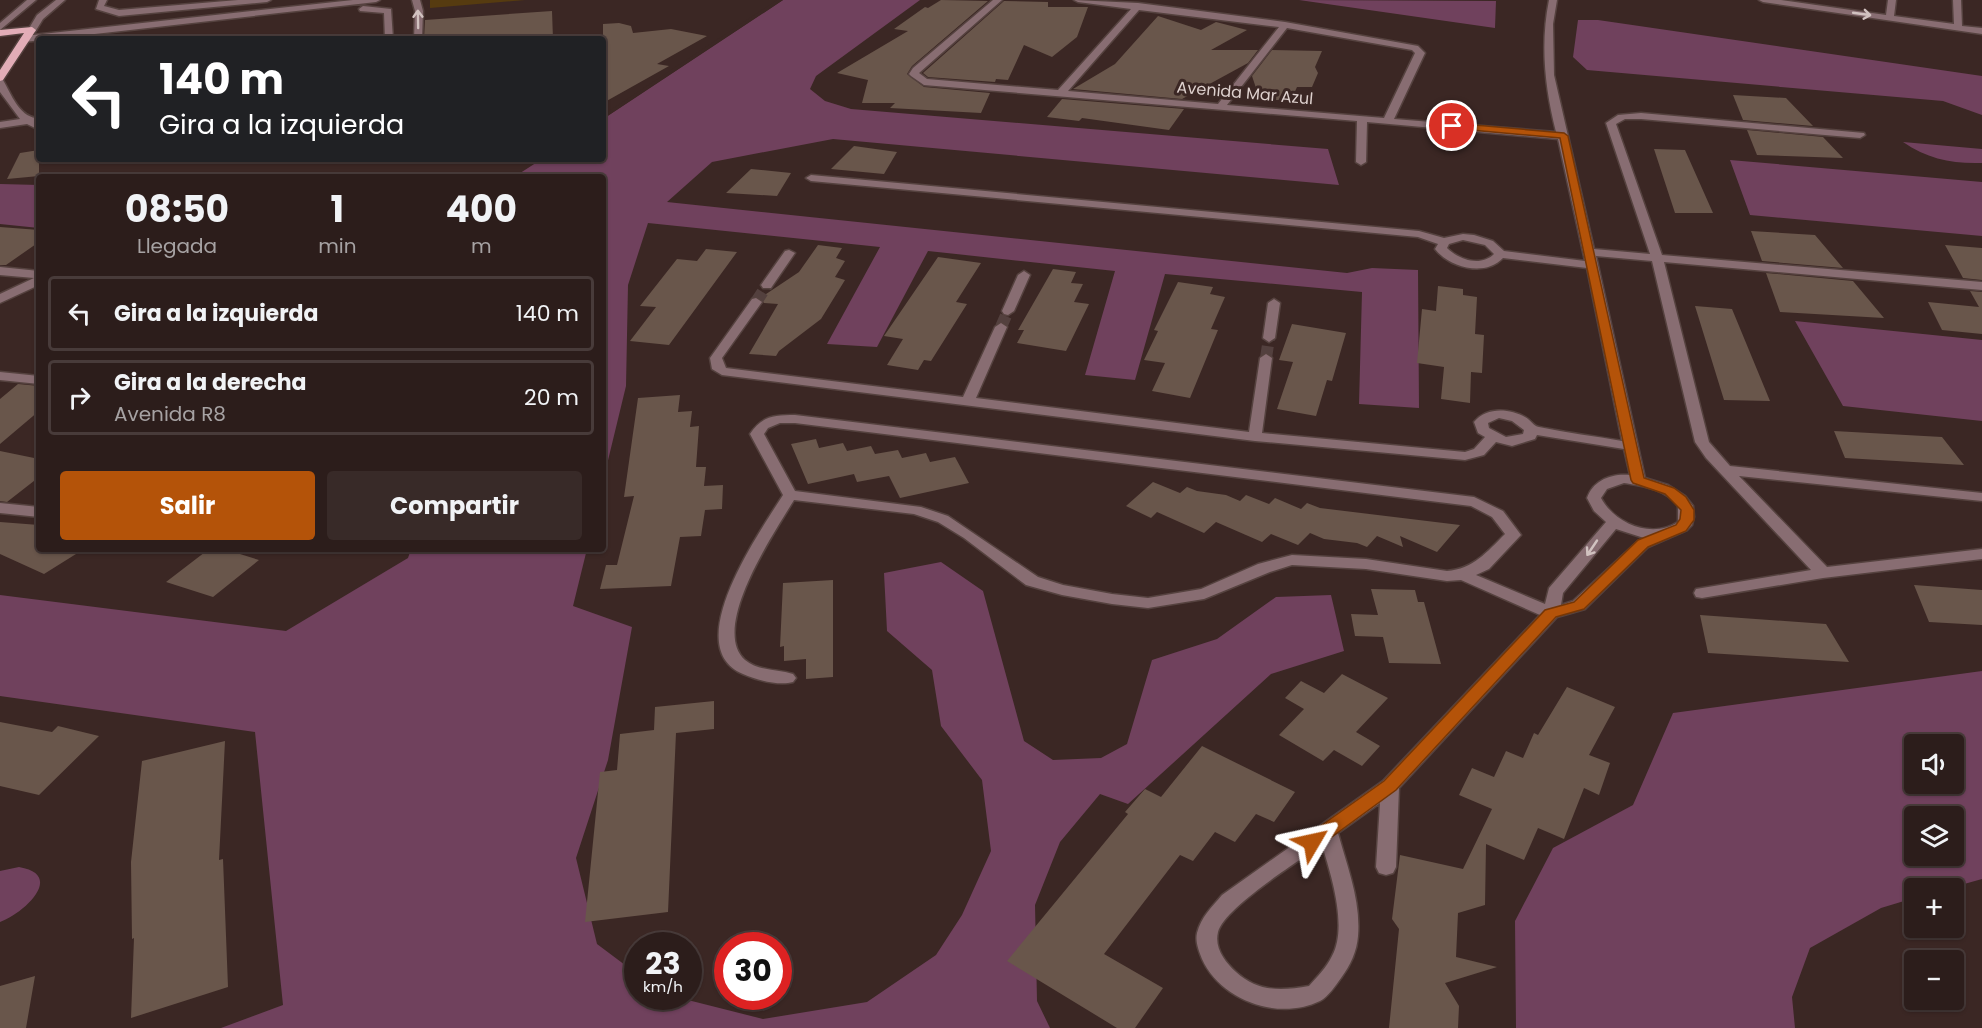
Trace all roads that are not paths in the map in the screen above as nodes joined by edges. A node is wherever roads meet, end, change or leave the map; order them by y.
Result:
1 (32, 0) edge
2 (62, 0) edge
3 (103, 0) edge
4 (267, 0) edge
5 (330, 0) edge
6 (376, 0) edge
7 (416, 0) edge
8 (998, 0) edge
9 (1078, 0) edge
10 (1554, 0) edge
11 (1762, 0) edge
12 (1893, 0) edge
13 (1957, 0) edge
14 (1820, 4) edge
15 (311, 6) edge
16 (1138, 6) junction
17 (1890, 18) junction
18 (1285, 25) junction
19 (0, 27) edge
20 (1958, 28) junction
21 (32, 30) junction
22 (1982, 31) edge
23 (0, 33) edge
24 (50, 36) edge
25 (104, 36) dead end
26 (389, 36) edge
27 (418, 36) edge
28 (36, 38) edge
29 (24, 39) junction
30 (0, 40) edge
31 (0, 80) edge
32 (1061, 93) junction
33 (1221, 106) junction
34 (1362, 118) junction
35 (36, 120) edge
36 (1388, 120) junction
37 (27, 121) junction
38 (0, 125) edge
39 (36, 126) edge
40 (1860, 135) dead end
41 (1564, 136) junction
42 (1361, 162) dead end
43 (811, 178) dead end
44 (1444, 242) junction
45 (1589, 252) junction
46 (789, 253) dead end
47 (1500, 254) junction
48 (1658, 260) junction
49 (1592, 265) junction
50 (0, 271) edge
51 (36, 275) edge
52 (1024, 275) dead end
53 (36, 281) edge
54 (767, 285) tunnel mouth
55 (1982, 286) edge
56 (0, 299) edge
57 (756, 302) tunnel mouth
58 (1274, 303) dead end
59 (1008, 310) tunnel mouth
60 (1001, 327) tunnel mouth
61 (1269, 338) tunnel mouth
62 (1266, 358) tunnel mouth
63 (0, 376) edge
64 (36, 380) edge
65 (968, 401) junction
66 (1531, 430) junction
67 (1256, 437) junction
68 (1493, 437) junction
69 (1630, 446) junction
70 (1726, 470) junction
71 (1638, 480) junction
72 (790, 495) junction
73 (1982, 497) edge
74 (0, 508) edge
75 (36, 512) edge
76 (1614, 522) junction
77 (1669, 533) junction
78 (1982, 554) edge
79 (1823, 573) junction
80 (1463, 575) junction
81 (1702, 593) dead end
82 (1551, 613) junction
83 (787, 678) dead end
84 (1390, 786) junction
85 (1328, 831) junction
86 (1386, 867) dead end

1 - 19 street
2 - 21 street
3 - 4 street
5 - 15 street
6 - 15 street
27 -> 7 street
8 - 32 street, Avenida Mar Azul
9 - 16 street
10 - 41 street
11 - 14 street
12 - 17 street
13 - 20 street
14 -> 17 street
15 - 21 street
15 - 24 street
15 - 25 street
15 - 26 street
16 - 18 street
16 - 32 street
17 - 20 street
18 - 33 street
18 - 36 street
20 - 22 street
21 - 23 main road
21 - 29 main road
28 - 29 street
29 - 30 main road
29 - 31 main road
31 - 37 street
32 - 33 street, Avenida Mar Azul
33 - 34 street, Avenida Mar Azul
34 - 36 street, Avenida Mar Azul
34 - 42 street
35 - 37 street
36 - 41 street, Avenida Mar Azul
37 - 38 street
37 - 39 street
40 - 48 street
41 - 45 street
43 - 44 street
44 - 47 street
44 - 47 street
45 - 48 street
45 - 49 street
46 - 54 street
47 - 49 street
48 - 55 street
48 - 70 street
49 - 69 street
50 - 51 street
52 - 59 street
53 - 56 street
57 - 65 street
58 - 61 street
60 - 65 street
62 - 67 street
63 - 64 street
65 - 67 street
66 - 68 street
66 - 68 street
66 - 69 street
67 - 68 street
69 - 71 street
70 - 73 street
70 - 79 street
71 - 76 street
71 - 77 street
72 - 80 street
72 - 80 street
72 - 83 street
74 - 75 street
76 - 77 street
76 -> 82 street
77 - 82 street
78 - 79 street
79 - 81 street
80 - 82 street
82 - 84 street
84 - 85 street
84 - 86 street
85 - 85 street

